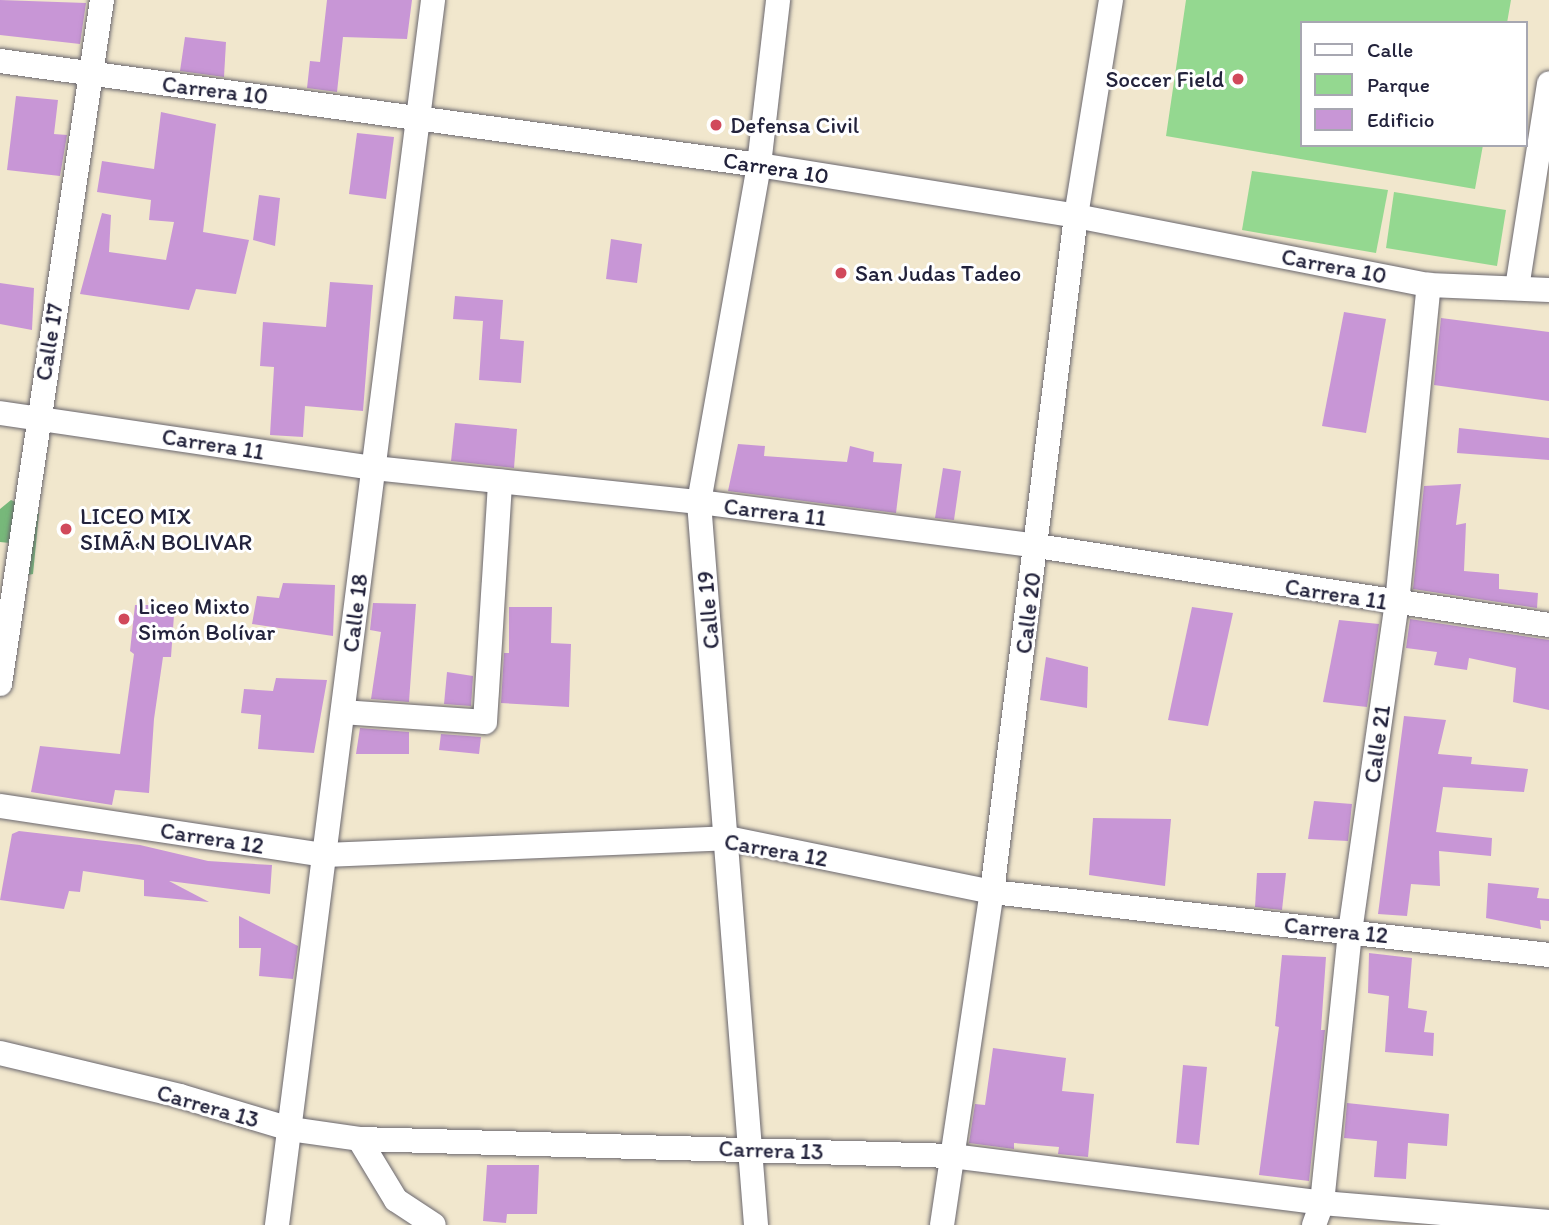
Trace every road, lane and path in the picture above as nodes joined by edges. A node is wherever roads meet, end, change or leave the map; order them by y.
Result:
1 (102, 0) edge
2 (433, 0) edge
3 (778, 0) edge
4 (1111, 0) edge
5 (0, 61) edge
6 (92, 74) junction
7 (1549, 83) edge
8 (419, 116) junction
9 (759, 165) junction
10 (1076, 216) junction
11 (1429, 285) junction
12 (1517, 288) junction
13 (1549, 290) edge
14 (0, 413) edge
15 (37, 418) junction
16 (374, 468) junction
17 (500, 481) junction
18 (699, 502) junction
19 (1037, 546) junction
20 (1397, 603) junction
21 (1549, 625) edge
22 (0, 684) edge
23 (343, 712) junction
24 (0, 806) edge
25 (727, 838) junction
26 (325, 855) junction
27 (992, 892) junction
28 (1350, 932) junction
29 (1549, 954) edge
30 (0, 1053) edge
31 (290, 1129) junction
32 (359, 1139) junction
33 (749, 1150) junction
34 (953, 1156) junction
35 (1318, 1214) edge
36 (1549, 1222) edge
37 (277, 1225) edge
38 (434, 1225) edge
39 (756, 1225) edge
40 (943, 1225) edge

1 - 6 street, Calle 17
2 - 8 street, Calle 18
3 - 9 street, Calle 19
4 - 10 street, Calle 20
5 - 6 street, Carrera 10
6 - 8 street, Carrera 10
6 - 15 street, Calle 17
7 - 12 street
8 - 9 street, Carrera 10
8 - 16 street, Calle 18
9 - 10 street, Carrera 10
9 - 18 street, Calle 19
10 - 11 street, Carrera 10
10 - 19 street, Calle 20
11 - 12 street, Carrera 10
11 - 20 street, Calle 21
12 - 13 street, Carrera 10
14 - 15 street, Carrera 11
15 - 16 street, Carrera 11
15 - 22 street, Calle 17
16 - 17 street, Carrera 11
16 - 23 street, Calle 18
17 - 18 street, Carrera 11
17 - 23 street
18 - 19 street, Carrera 11
18 - 25 street, Calle 19
19 - 20 street, Carrera 11
19 - 27 street, Calle 20
20 - 21 street, Carrera 11
20 - 28 street, Calle 21
23 - 26 street, Calle 18
24 - 26 street, Carrera 12
25 - 26 street, Carrera 12
25 - 27 street, Carrera 12
25 - 33 street, Calle 19
26 - 31 street, Calle 18
27 - 28 street, Carrera 12
27 - 34 street, Calle 20
28 - 29 street, Carrera 12
28 - 35 street, Calle 21
30 - 31 street, Carrera 13
31 - 32 street, Carrera 13
31 - 37 street, Calle 18
32 - 33 street, Carrera 13
32 - 38 street
33 - 34 street, Carrera 13
33 - 39 street, Calle 19
34 - 35 street, Carrera 13
34 - 40 street, Calle 20
35 - 36 street, Carrera 13

